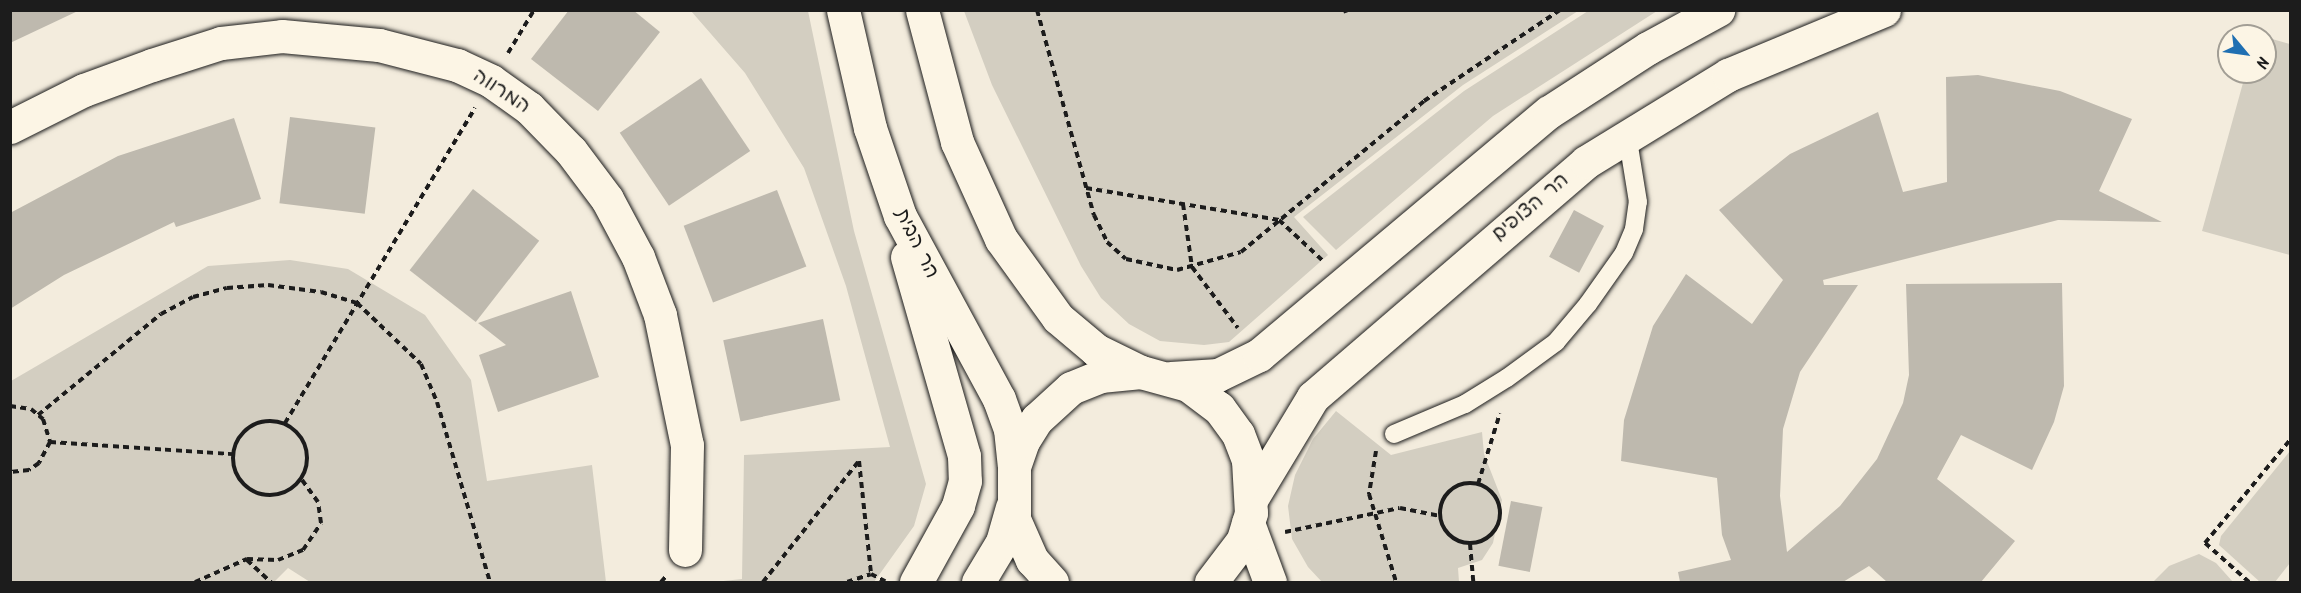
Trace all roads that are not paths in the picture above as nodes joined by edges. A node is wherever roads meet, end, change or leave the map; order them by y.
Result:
1 (843, 10) edge
2 (922, 10) edge
3 (1718, 10) edge
4 (1884, 10) edge
5 (10, 127) edge
6 (1627, 134) junction
7 (883, 169) junction
8 (1156, 375) junction
9 (1394, 434) road end
10 (1014, 467) junction
11 (1012, 505) junction
12 (1251, 520) junction
13 (685, 550) dead end
14 (916, 582) edge
15 (978, 582) edge
16 (1052, 582) edge
17 (1211, 582) edge
18 (1270, 582) edge

1 - 7 main road, הר הבית
2 - 8 main road
3 - 8 main road
4 - 6 main road, הר הצופים
5 - 13 main road, המרווה
6 - 9 lane
6 - 12 main road, הר הצופים
7 - 10 main road, הר הבית
7 - 14 main road
8 - 10 main road
8 - 12 main road
10 - 11 main road
11 - 15 main road
11 - 16 main road
12 - 17 main road, הר הצופים
12 - 18 main road

